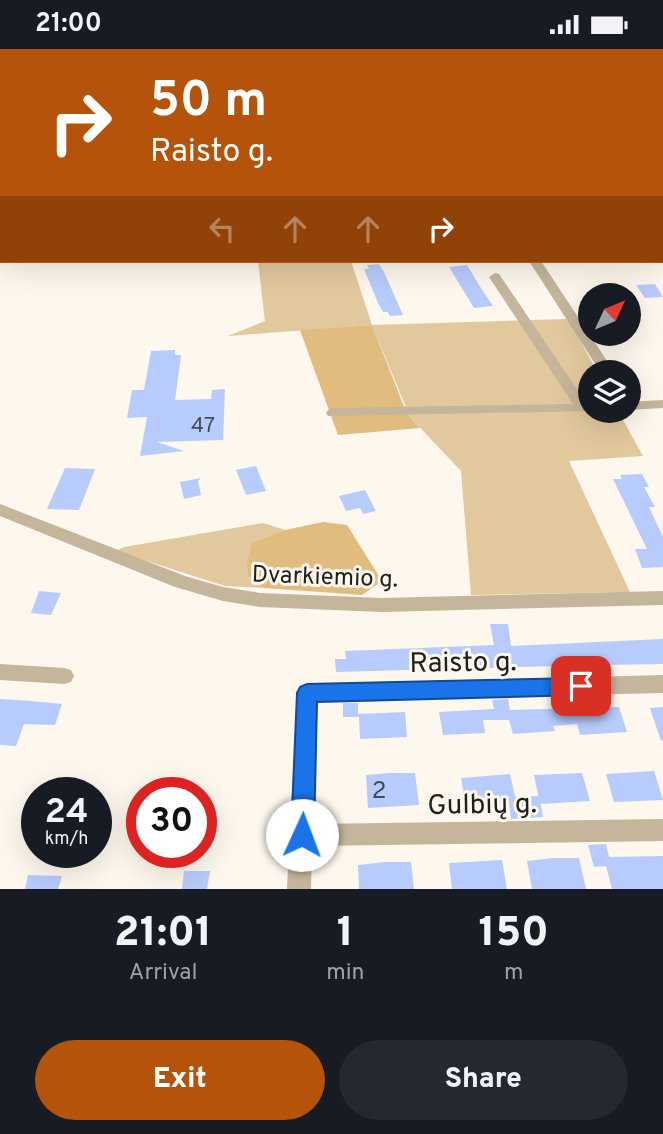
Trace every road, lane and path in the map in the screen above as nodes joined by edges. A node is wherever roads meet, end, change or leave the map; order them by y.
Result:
1 (536, 263) edge
2 (495, 277) dead end
3 (600, 360) edge
4 (578, 395) edge
5 (663, 404) edge
6 (641, 405) edge
7 (578, 408) edge
8 (333, 413) dead end
9 (0, 510) edge
10 (663, 598) edge
11 (0, 672) edge
12 (64, 676) dead end
13 (663, 684) edge
14 (663, 830) edge
15 (302, 835) junction
16 (299, 889) edge

1 - 3 street
2 - 4 street
5 - 6 street
7 - 8 street
9 - 10 street, Dvarkiemio g.
11 - 12 street
13 - 15 street, Raisto g.
14 - 15 street, Gulbių g.
15 - 16 street

